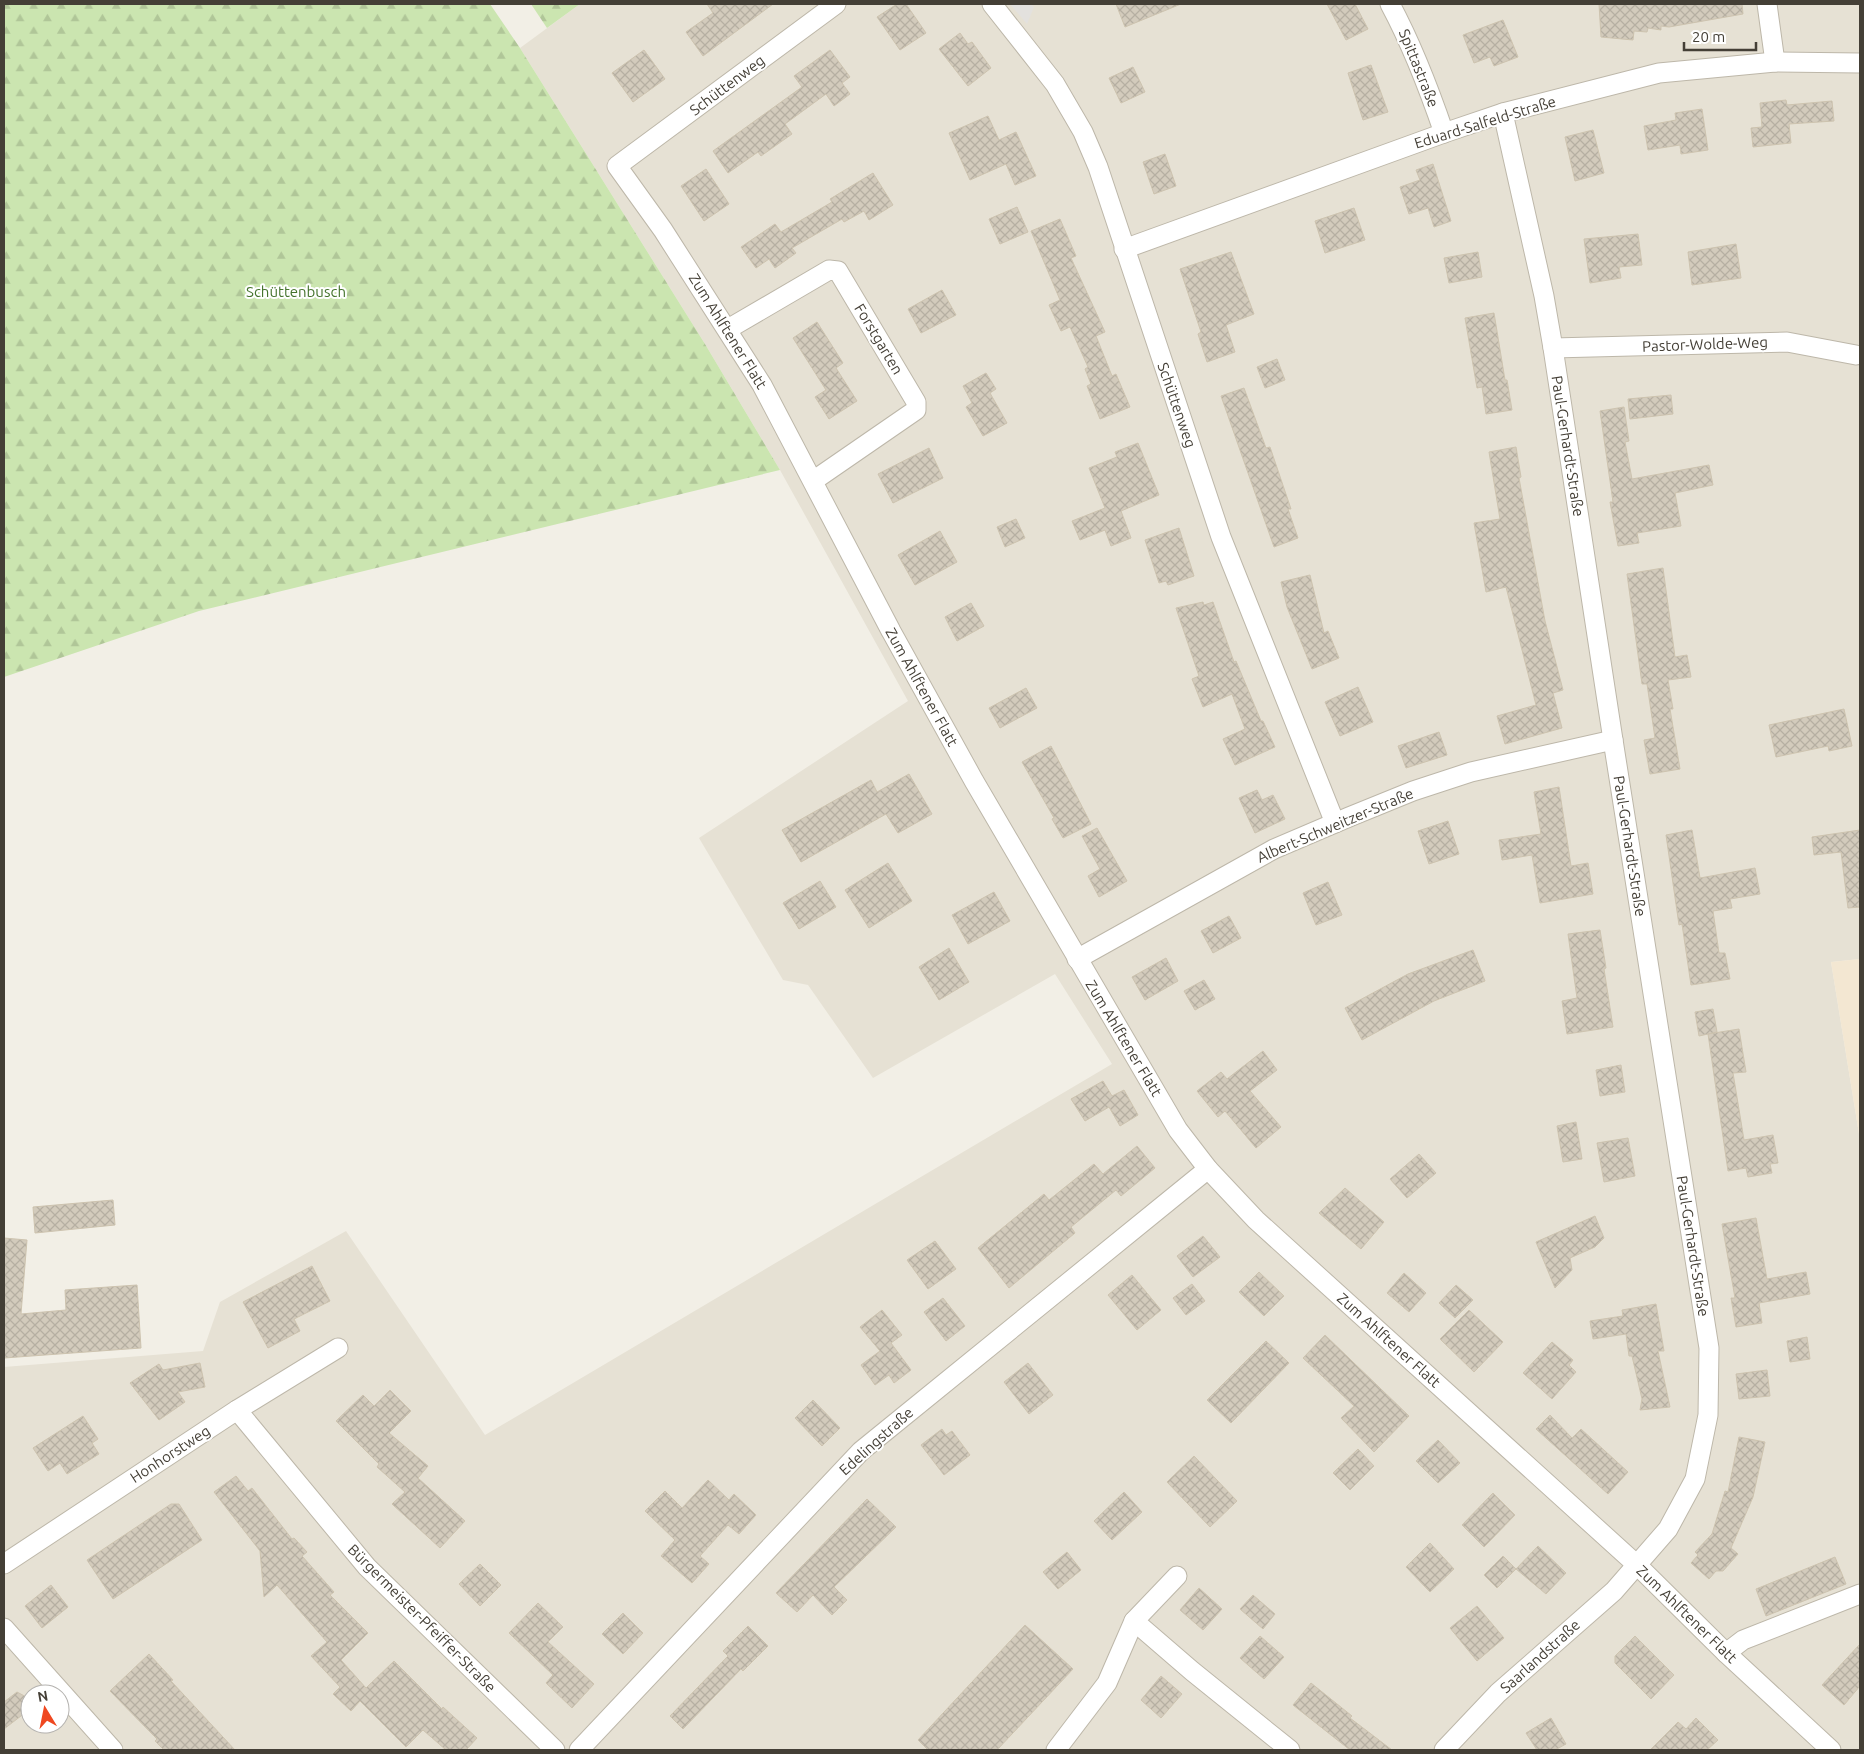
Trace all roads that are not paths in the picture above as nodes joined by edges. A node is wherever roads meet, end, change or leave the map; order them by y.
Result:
1 (836, 4) edge
2 (992, 4) edge
3 (1390, 4) edge
4 (1767, 4) edge
5 (1776, 62) junction
6 (1860, 63) edge
7 (1503, 113) junction
8 (1444, 133) junction
9 (618, 166) joint
10 (1124, 249) junction
11 (728, 329) junction
12 (1553, 348) junction
13 (1856, 355) dead end
14 (813, 481) junction
15 (1613, 740) junction
16 (1335, 822) junction
17 (1077, 959) junction
18 (1208, 1169) junction
19 (338, 1348) dead end
20 (237, 1410) junction
21 (4, 1564) edge
22 (1637, 1565) junction
23 (1177, 1576) dead end
24 (1860, 1594) edge
25 (1134, 1622) junction
26 (4, 1628) edge
27 (1726, 1653) junction
28 (113, 1750) edge
29 (555, 1750) edge
30 (579, 1750) edge
31 (1056, 1750) edge
32 (1290, 1750) edge
33 (1444, 1750) edge
34 (1831, 1750) edge

1 - 9 street, Schüttenweg
2 - 10 street, Schüttenweg
3 - 8 street, Spittastraße
4 - 5 street
5 - 6 street, Eduard-Salfeld-Straße
5 - 7 street, Eduard-Salfeld-Straße
7 - 8 street, Eduard-Salfeld-Straße
7 - 12 street, Paul-Gerhardt-Straße
8 - 10 street, Eduard-Salfeld-Straße
9 - 11 street, Zum Ahlftener Flatt
10 - 16 street, Schüttenweg
11 - 14 street, Zum Ahlftener Flatt
11 - 14 street, Forstgarten
12 - 13 street, Pastor-Wolde-Weg
12 - 15 street, Paul-Gerhardt-Straße
14 - 17 street, Zum Ahlftener Flatt
15 - 16 street, Albert-Schweitzer-Straße
15 - 22 street, Paul-Gerhardt-Straße
16 - 17 street, Albert-Schweitzer-Straße
17 - 18 street, Zum Ahlftener Flatt
18 - 22 street, Zum Ahlftener Flatt
18 - 30 street, Edelingstraße
19 - 20 street, Honhorstweg
20 - 21 street, Honhorstweg
20 - 29 street, Bürgermeister-Pfeiffer-Straße
22 - 27 street, Zum Ahlftener Flatt
22 - 33 street, Saarlandstraße
23 - 25 street
24 - 27 street
25 - 31 street
25 - 32 street
26 - 28 street
27 - 34 street, Zum Ahlftener Flatt

